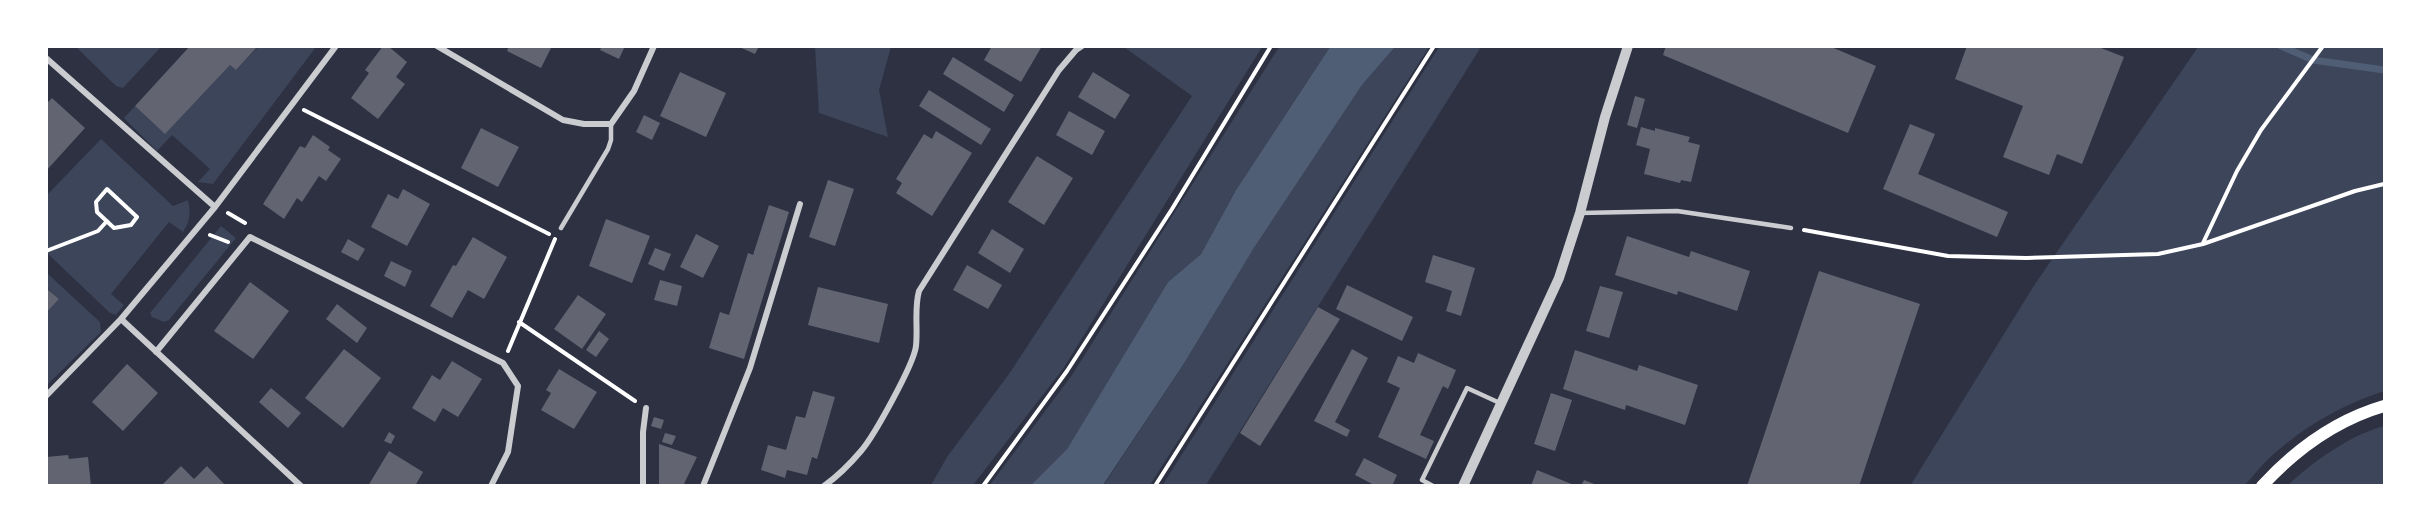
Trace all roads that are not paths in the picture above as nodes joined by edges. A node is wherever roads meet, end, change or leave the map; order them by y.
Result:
1 (336, 46) edge
2 (437, 46) edge
3 (654, 46) edge
4 (1082, 46) edge
5 (1628, 46) edge
6 (46, 57) edge
7 (611, 124) junction
8 (800, 204) dead end
9 (215, 207) junction
10 (1580, 213) junction
11 (561, 228) dead end
12 (1791, 228) road end
13 (121, 319) junction
14 (156, 352) junction
15 (46, 396) edge
16 (1502, 404) junction
17 (2385, 406) edge
18 (646, 408) road end
19 (301, 486) edge
20 (491, 486) edge
21 (643, 486) edge
22 (703, 486) edge
23 (824, 486) edge
24 (1433, 486) edge
25 (1463, 486) edge
26 (2262, 486) edge

1 - 9 street
2 - 7 street
3 - 7 street
4 - 23 street
5 - 10 street
6 - 9 street
7 - 11 lane
8 - 22 street
9 - 13 street
10 - 12 lane
10 - 16 street
13 - 14 street
13 - 15 street
14 - 19 street
14 - 20 street
16 - 24 lane
16 - 25 street
17 - 26 main road
18 - 21 street

